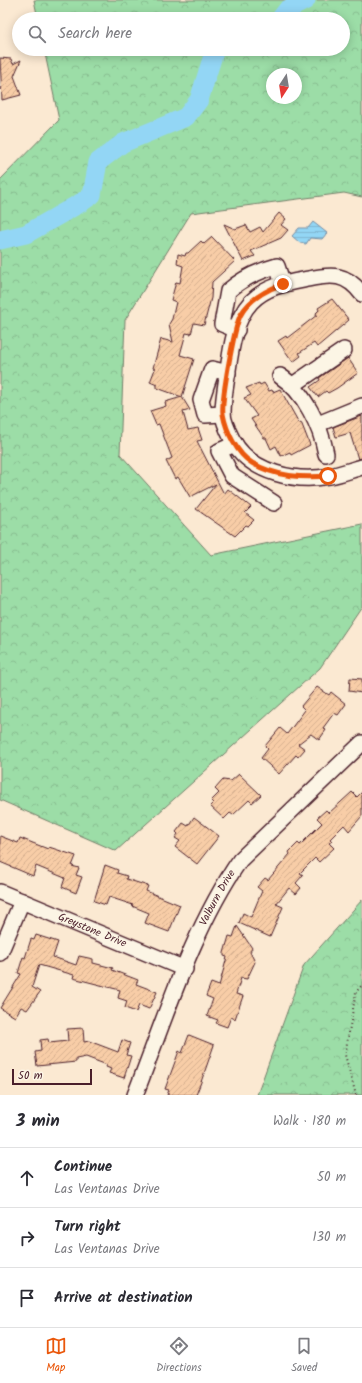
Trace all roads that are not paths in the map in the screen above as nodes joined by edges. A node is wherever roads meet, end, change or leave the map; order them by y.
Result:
1 (283, 284) junction
2 (362, 294) edge
3 (237, 330) junction
4 (344, 350) dead end
5 (228, 373) junction
6 (280, 376) dead end
7 (293, 385) junction
8 (362, 406) edge
9 (223, 414) junction
10 (318, 424) junction
11 (235, 444) junction
12 (326, 454) dead end
13 (362, 467) edge
14 (274, 503) dead end
15 (362, 743) edge
16 (0, 892) edge
17 (22, 900) junction
18 (0, 953) edge
19 (185, 969) junction
20 (136, 1095) edge

1 - 2 street
1 - 3 street
1 - 3 street
3 - 5 street
4 - 7 street
5 - 9 street
5 - 9 street
6 - 7 street
7 - 10 street
8 - 10 street
9 - 11 street
10 - 12 street
11 - 13 street
11 - 14 street
15 - 19 street, Valburn Drive
16 - 17 street, Greystone Drive
17 - 18 street
17 - 19 street, Greystone Drive
19 - 20 street, Valburn Drive

